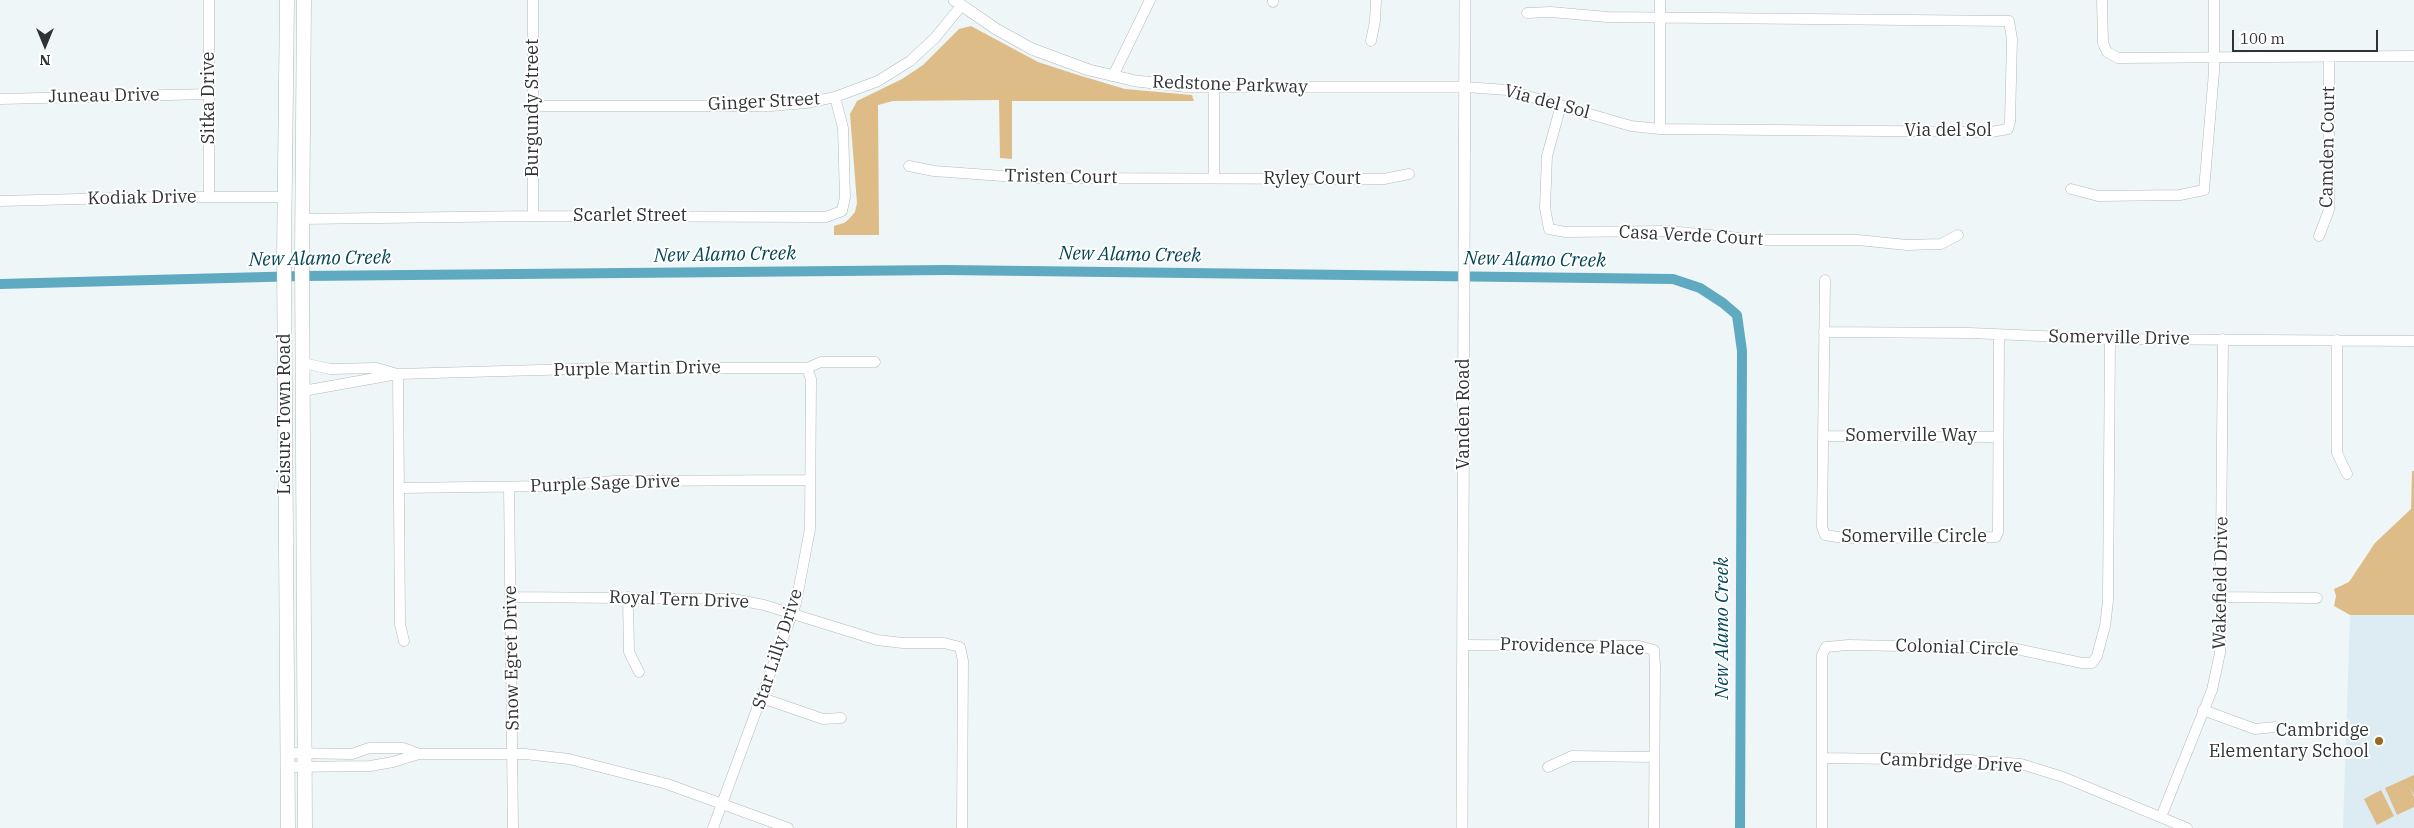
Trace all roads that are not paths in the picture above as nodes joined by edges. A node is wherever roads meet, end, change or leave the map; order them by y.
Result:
1 (209, 0) edge
2 (287, 0) edge
3 (304, 0) edge
4 (532, 0) edge
5 (1150, 0) edge
6 (1376, 0) edge
7 (1465, 0) edge
8 (1660, 0) edge
9 (2102, 0) edge
10 (2214, 0) edge
11 (958, 3) edge
12 (1528, 13) dead end
13 (1660, 17) junction
14 (1371, 41) dead end
15 (2414, 56) edge
16 (2214, 58) junction
17 (2329, 58) junction
18 (1113, 76) junction
19 (1214, 87) junction
20 (1466, 88) junction
21 (209, 94) junction
22 (835, 97) junction
23 (0, 99) edge
24 (1561, 105) junction
25 (533, 106) junction
26 (1660, 129) junction
27 (909, 166) dead end
28 (1409, 174) dead end
29 (1214, 178) junction
30 (2071, 189) dead end
31 (209, 197) junction
32 (284, 197) junction
33 (0, 201) edge
34 (533, 216) junction
35 (302, 219) junction
36 (1958, 235) dead end
37 (2319, 236) dead end
38 (1825, 280) dead end
39 (1824, 332) junction
40 (1999, 335) junction
41 (2110, 339) junction
42 (2223, 339) junction
43 (2337, 340) junction
44 (2414, 341) edge
45 (875, 362) dead end
46 (303, 363) junction
47 (807, 368) junction
48 (398, 374) junction
49 (303, 391) junction
50 (1824, 436) junction
51 (1998, 436) junction
52 (2347, 474) dead end
53 (810, 480) junction
54 (509, 487) junction
55 (400, 488) junction
56 (628, 597) junction
57 (511, 598) junction
58 (2221, 598) junction
59 (2317, 598) dead end
60 (792, 614) junction
61 (404, 641) dead end
62 (1463, 645) junction
63 (639, 672) dead end
64 (762, 698) junction
65 (2204, 710) junction
66 (841, 718) dead end
67 (2275, 727) dead end
68 (419, 754) junction
69 (512, 754) junction
70 (1654, 757) junction
71 (1823, 758) junction
72 (288, 760) junction
73 (305, 761) junction
74 (1548, 767) dead end
75 (722, 804) junction
76 (2161, 817) junction
77 (288, 828) edge
78 (305, 828) edge
79 (513, 828) edge
80 (713, 828) edge
81 (788, 828) edge
82 (962, 828) edge
83 (1462, 828) edge
84 (1654, 828) edge
85 (1822, 828) edge
86 (2187, 828) edge

1 - 21 street, Sitka Drive
2 - 32 main road, Leisure Town Road
3 - 35 main road, Leisure Town Road
4 - 25 street, Burgundy Street
5 - 18 street
6 - 14 street
7 - 20 street, Vanden Road
8 - 13 street
9 - 16 street
10 - 16 street
11 - 18 street, Redstone Parkway
11 - 22 street, Ginger Street
12 - 13 street
13 - 26 street
13 - 26 street, Via del Sol
15 - 17 street
16 - 17 street
16 - 30 street
17 - 37 street, Camden Court
18 - 19 street, Redstone Parkway
19 - 20 street, Redstone Parkway
19 - 29 street
20 - 24 street, Via del Sol
20 - 62 street, Vanden Road
21 - 23 street, Juneau Drive
21 - 31 street, Sitka Drive
22 - 25 street, Ginger Street
22 - 34 street, Scarlet Street
24 - 26 street, Via del Sol
24 - 36 street, Casa Verde Court
25 - 34 street, Burgundy Street
27 - 29 street, Tristen Court
28 - 29 street, Ryley Court
31 - 32 street, Kodiak Drive
31 - 33 street, Kodiak Drive
32 - 72 main road, Leisure Town Road
34 - 35 street, Scarlet Street
35 - 46 main road, Leisure Town Road
38 - 39 street, Somerville Circle
39 - 40 street, Somerville Drive
39 - 50 street, Somerville Circle
40 - 41 street, Somerville Drive
40 - 51 street, Somerville Circle
41 - 42 street, Somerville Drive
41 - 71 street, Colonial Circle
42 - 43 street, Somerville Drive
42 - 58 street, Wakefield Drive
43 - 44 street, Somerville Drive
43 - 52 street
45 - 47 street, Purple Martin Drive
46 - 48 street, Purple Martin Drive
46 - 49 main road, Leisure Town Road
47 - 48 street, Purple Martin Drive
47 - 53 street, Star Lilly Drive
48 - 49 street, Purple Martin Drive
48 - 55 street
49 - 73 main road, Leisure Town Road
50 - 51 street, Somerville Way
50 - 51 street, Somerville Circle
53 - 54 street, Purple Sage Drive
53 - 60 street, Star Lilly Drive
54 - 55 street, Purple Sage Drive
54 - 57 street, Snow Egret Drive
55 - 61 street
56 - 57 street, Royal Tern Drive
56 - 60 street, Royal Tern Drive
56 - 63 street
57 - 69 street, Snow Egret Drive
58 - 59 street
58 - 65 street, Wakefield Drive
60 - 64 street, Star Lilly Drive
60 - 82 street, Royal Tern Drive
62 - 70 street, Providence Place
62 - 83 street, Vanden Road
64 - 66 street
64 - 75 street, Star Lilly Drive
65 - 67 street
65 - 76 street, Wakefield Drive
68 - 69 street
68 - 73 street
68 - 73 street
69 - 75 street
69 - 79 street, Snow Egret Drive
70 - 74 street
70 - 84 street, Providence Place
71 - 76 street, Cambridge Drive
71 - 85 street, Colonial Circle
72 - 73 street
72 - 77 main road, Leisure Town Road
73 - 78 main road, Leisure Town Road
75 - 80 street, Star Lilly Drive
75 - 81 street
76 - 86 street, Cambridge Drive

